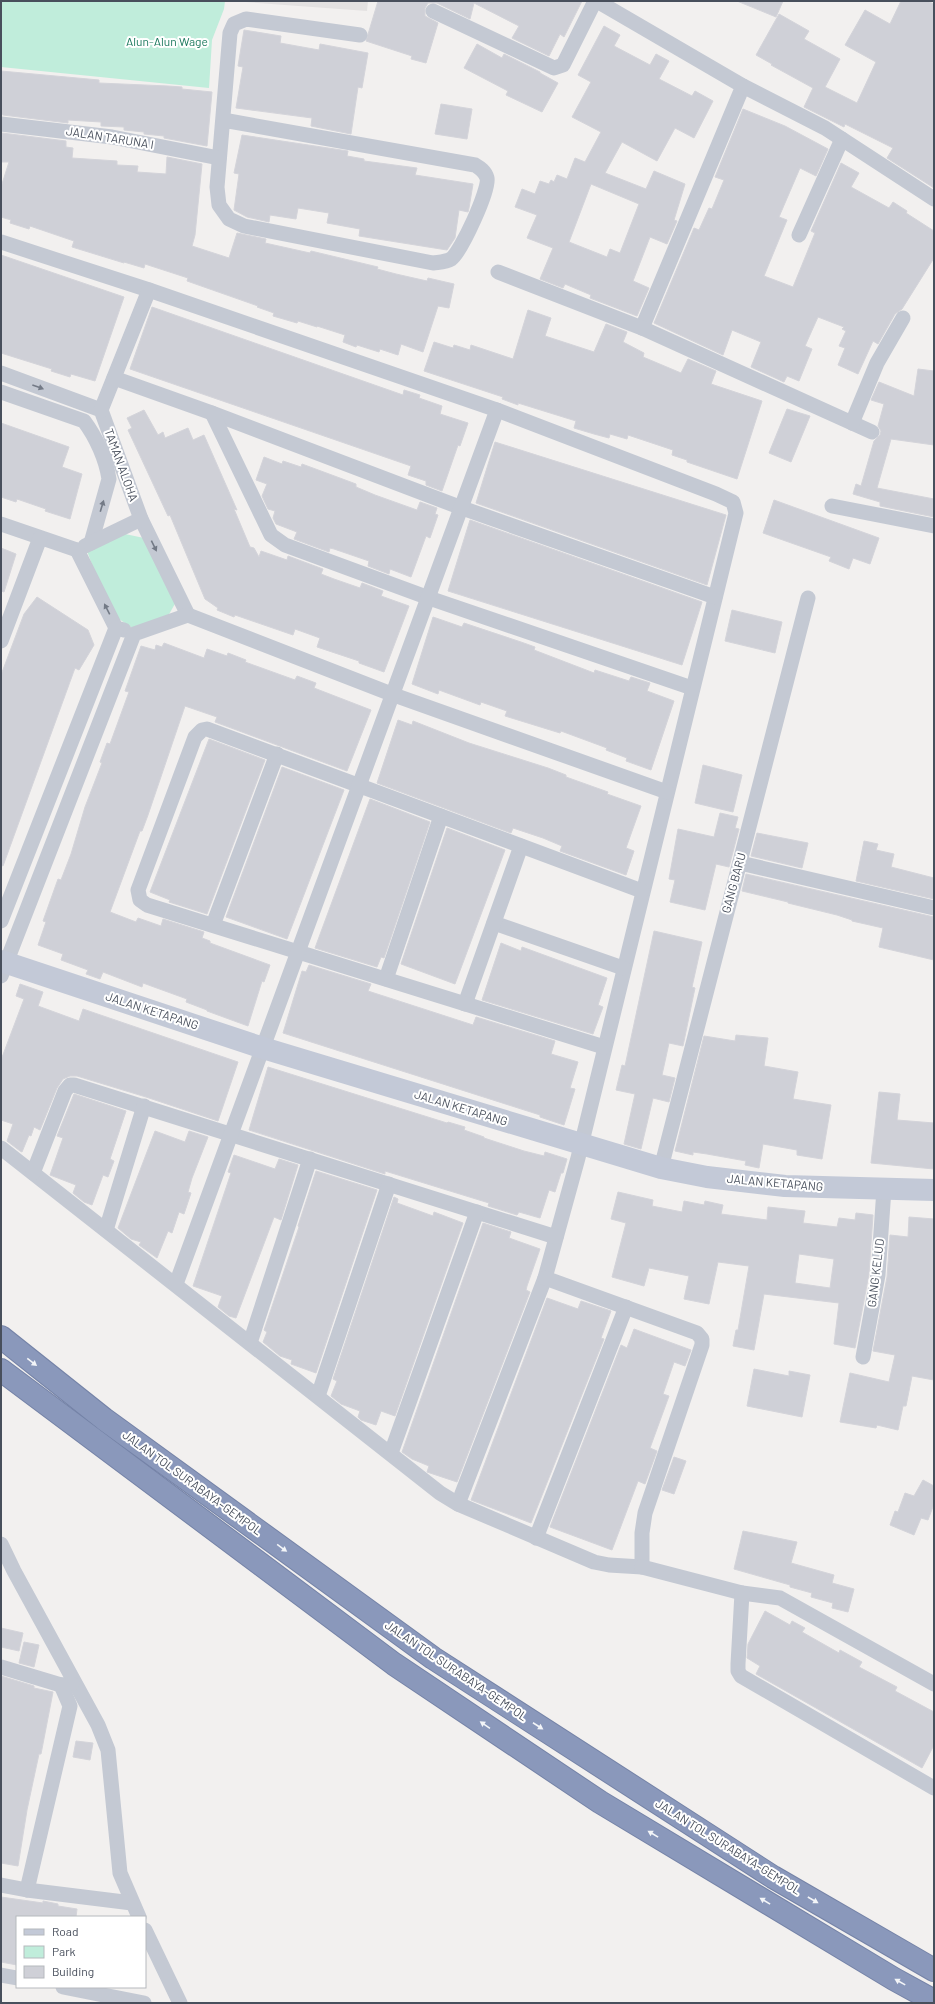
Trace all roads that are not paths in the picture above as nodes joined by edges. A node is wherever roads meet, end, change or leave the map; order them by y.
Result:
1 (596, 1) edge
2 (433, 11) dead end
3 (360, 35) dead end
4 (743, 86) junction
5 (223, 120) junction
6 (1, 124) edge
7 (842, 139) junction
8 (219, 158) junction
9 (934, 199) edge
10 (798, 235) dead end
11 (1, 242) edge
12 (498, 272) dead end
13 (149, 290) junction
14 (903, 318) dead end
15 (642, 328) junction
16 (1, 373) edge
17 (114, 378) junction
18 (1, 392) edge
19 (101, 410) junction
20 (498, 410) junction
21 (212, 413) junction
22 (852, 423) junction
23 (872, 432) dead end
24 (832, 506) dead end
25 (462, 508) junction
26 (141, 519) junction
27 (1, 524) edge
28 (934, 526) edge
29 (40, 538) junction
30 (91, 543) junction
31 (77, 550) junction
32 (715, 597) junction
33 (429, 598) junction
34 (808, 598) dead end
35 (188, 615) junction
36 (116, 628) junction
37 (134, 634) junction
38 (1, 639) edge
39 (692, 688) junction
40 (394, 696) junction
41 (277, 754) junction
42 (360, 786) junction
43 (667, 792) junction
44 (441, 816) junction
45 (521, 846) junction
46 (740, 863) junction
47 (642, 891) junction
48 (934, 908) edge
49 (1, 922) edge
50 (494, 923) junction
51 (213, 925) junction
52 (299, 952) junction
53 (3, 967) edge
54 (623, 968) junction
55 (386, 979) junction
56 (465, 1004) junction
57 (604, 1047) junction
58 (264, 1048) junction
59 (144, 1106) junction
60 (231, 1134) junction
61 (580, 1145) junction
62 (1, 1148) edge
63 (310, 1159) junction
64 (660, 1168) junction
65 (33, 1173) junction
66 (388, 1184) junction
67 (884, 1189) junction
68 (934, 1190) edge
69 (477, 1212) junction
70 (106, 1230) junction
71 (556, 1237) junction
72 (545, 1278) junction
73 (176, 1284) junction
74 (626, 1307) junction
75 (1, 1337) edge
76 (250, 1342) junction
77 (863, 1357) dead end
78 (1, 1370) edge
79 (318, 1396) junction
80 (391, 1453) junction
81 (458, 1504) junction
82 (536, 1538) junction
83 (1, 1544) edge
84 (642, 1567) junction
85 (7, 1569) edge
86 (742, 1593) junction
87 (1, 1667) edge
88 (68, 1684) junction
89 (934, 1684) edge
90 (934, 1788) edge
91 (1, 1885) edge
92 (27, 1890) junction
93 (132, 1903) junction
94 (138, 1916) edge
95 (146, 1932) edge
96 (934, 1970) edge
97 (1, 1975) edge
98 (16, 1978) edge
99 (68, 1988) edge
100 (934, 2001) edge
101 (144, 2003) edge
102 (180, 2003) edge

1 - 2 street
1 - 4 street
3 - 5 street
4 - 7 street
4 - 15 street
5 - 8 street
5 - 8 street
6 - 8 street, JALAN TARUNA I
7 - 9 street
7 - 10 street
11 - 13 street
12 - 15 street
13 - 17 street
13 - 20 street
14 - 22 street
15 - 22 street
16 -> 19 street
17 - 19 street
17 - 21 street
30 -> 18 street, TAMAN ALOHA
19 - 26 street, TAMAN ALOHA
20 - 25 street
20 - 32 street
21 - 25 street
21 - 33 street
22 - 23 street
24 - 28 street
25 - 32 street
25 - 33 street
26 - 30 street
26 -> 35 street, TAMAN ALOHA
27 - 29 street
29 - 31 street
29 - 38 street
30 - 31 street
36 -> 31 street
32 - 39 street
33 - 39 street
33 - 40 street
34 - 46 street, GANG BARU
35 - 37 street
35 - 40 street
36 - 37 street
36 - 49 street
37 - 53 street
39 - 43 street
40 - 42 street
40 - 43 street
41 - 42 street
41 - 51 street
41 - 51 street
42 - 44 street
42 - 52 street
43 - 47 street
44 - 45 street
44 - 55 street
45 - 47 street
45 - 50 street
46 - 48 street
46 - 64 street, GANG BARU
47 - 54 street
50 - 54 street
50 - 56 street
51 - 52 street
52 - 55 street
52 - 58 street
53 - 58 street, JALAN KETAPANG
54 - 57 street
55 - 56 street
56 - 57 street
57 - 61 street
58 - 60 street
58 - 61 street, JALAN KETAPANG
59 - 60 street
59 - 65 street
59 - 70 street
60 - 63 street
60 - 73 street
61 - 64 street, JALAN KETAPANG
61 - 71 street
62 - 65 street
63 - 66 street
63 - 76 street
64 - 67 street, JALAN KETAPANG
65 - 70 street
66 - 69 street
66 - 79 street
67 - 68 street, JALAN KETAPANG
67 - 77 street, GANG KELUD
69 - 71 street
69 - 80 street
70 - 73 street
71 - 72 street
72 - 74 street
72 - 81 street
73 - 76 street
74 - 82 street
74 - 84 street
75 -> 96 highway, JALAN TOL SURABAYA–GEMPOL
76 - 79 street
100 -> 78 highway, JALAN TOL SURABAYA–GEMPOL
79 - 80 street
80 - 81 street
81 - 82 street
82 - 84 street
83 - 85 street
84 - 86 street
85 - 88 street
86 - 89 street
86 - 90 street
87 - 88 street
88 - 92 street
88 - 93 street
91 - 92 street
92 - 93 street
93 - 94 street
95 - 102 street
97 - 98 street
99 - 101 street

